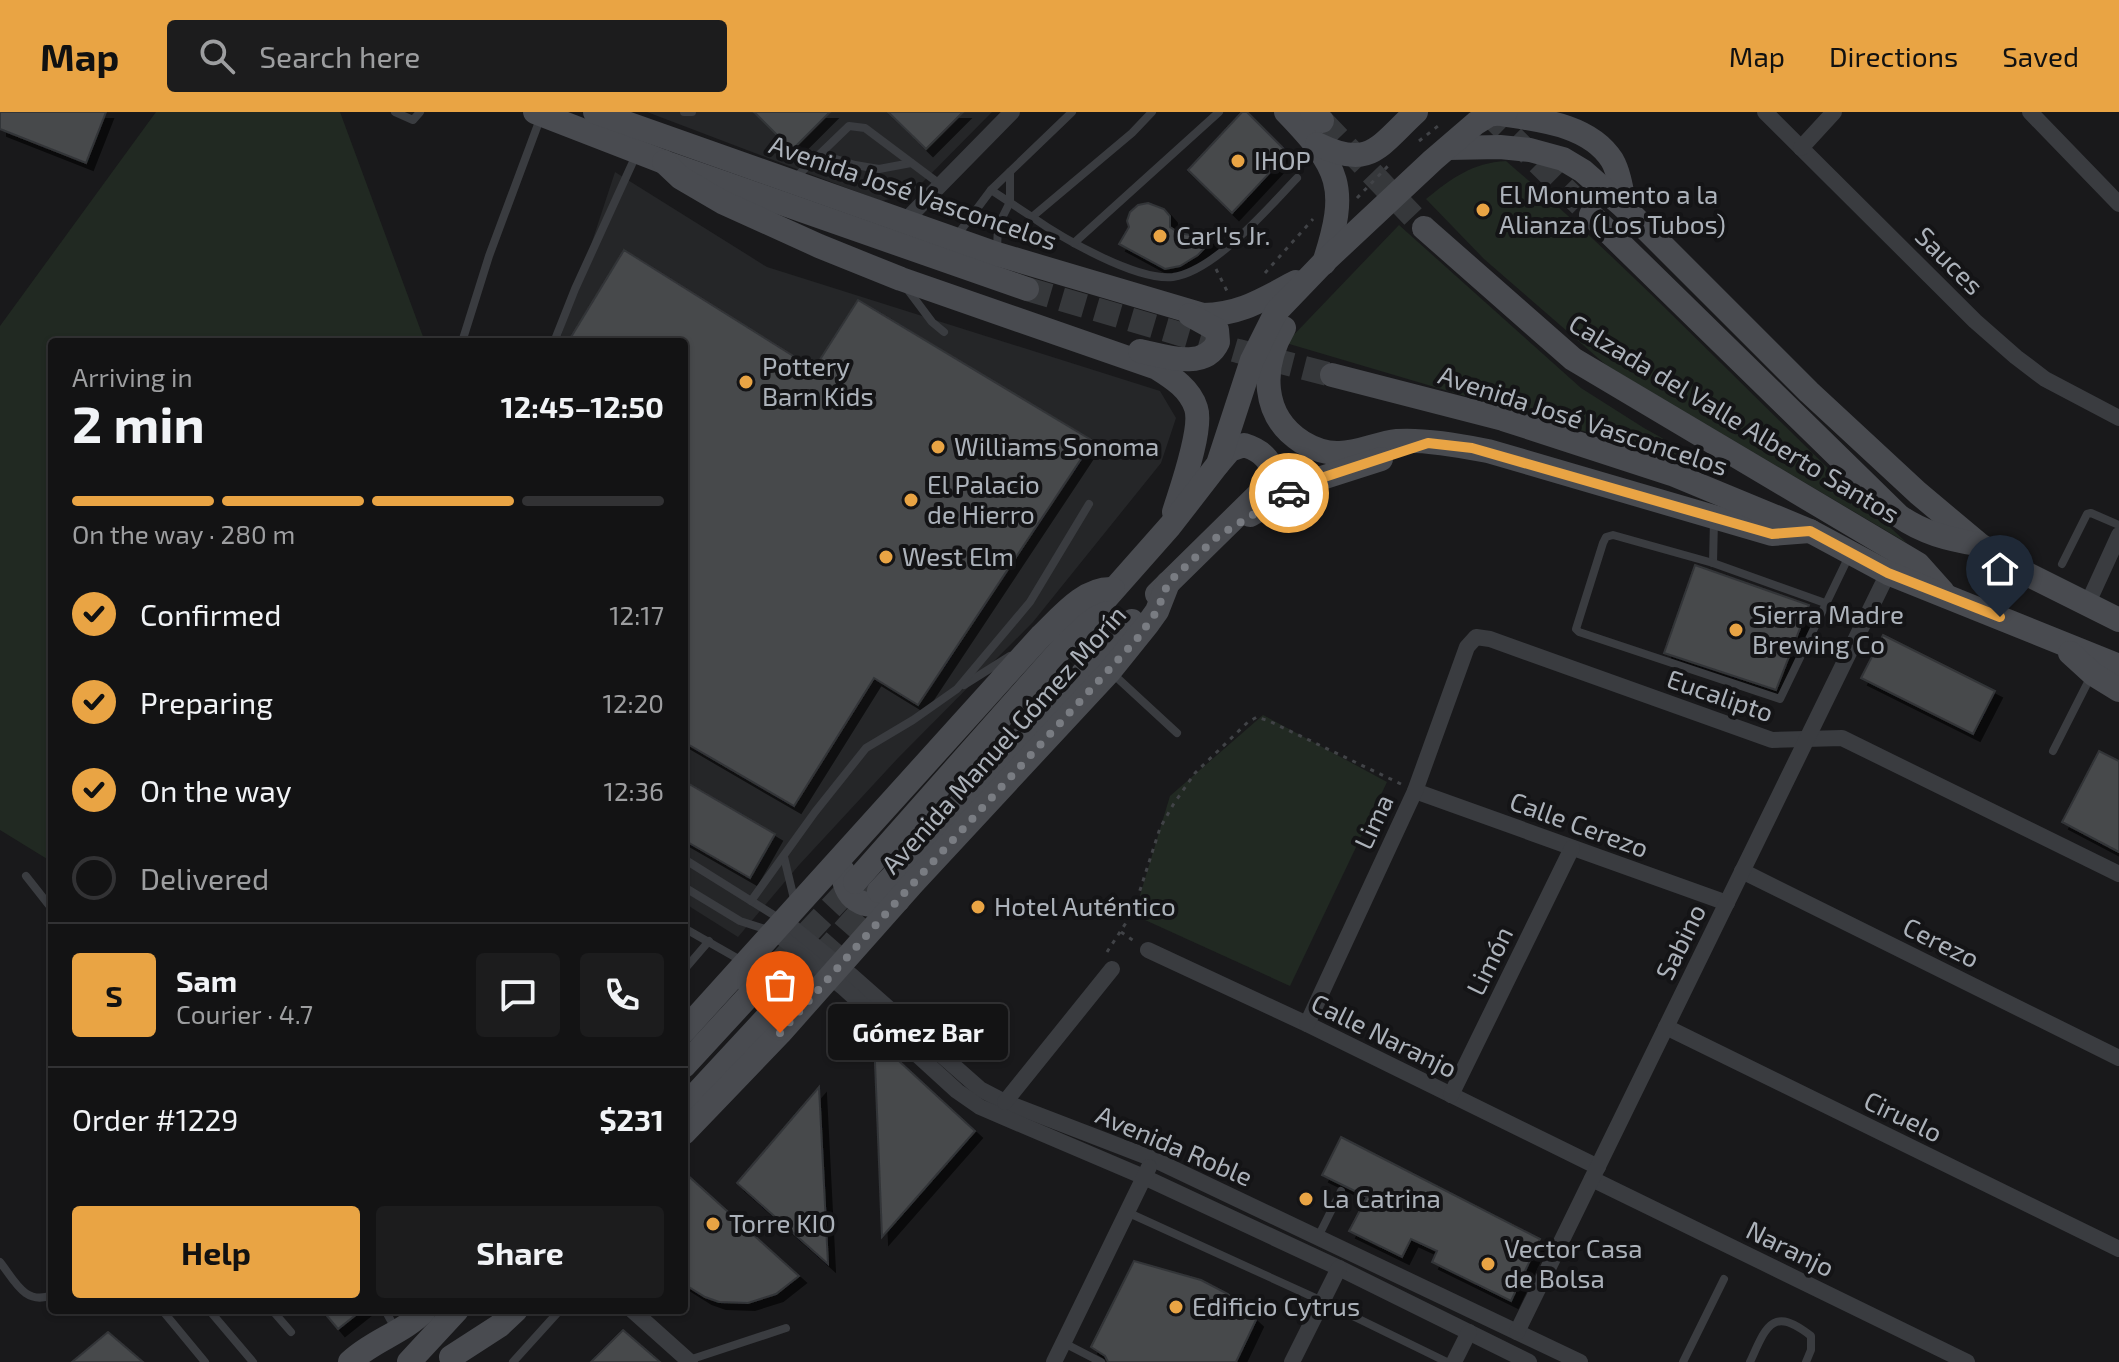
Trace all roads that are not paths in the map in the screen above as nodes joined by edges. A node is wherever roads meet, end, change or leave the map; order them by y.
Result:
1 (395, 112) edge
2 (420, 112) edge
3 (684, 112) edge
4 (692, 112) edge
5 (1012, 112) edge
6 (1072, 112) edge
7 (1152, 112) edge
8 (1219, 112) edge
9 (1286, 112) edge
10 (1416, 112) edge
11 (1765, 112) edge
12 (1834, 112) edge
13 (2030, 112) edge
14 (539, 113) edge
15 (1503, 113) edge
16 (608, 114) edge
17 (1317, 126) edge
18 (1448, 148) junction
19 (1801, 148) junction
20 (638, 152) junction
21 (820, 154) junction
22 (664, 162) junction
23 (911, 163) junction
24 (1010, 172) junction
25 (1297, 178) dead end
26 (792, 181) junction
27 (941, 185) junction
28 (991, 190) junction
29 (1010, 202) junction
30 (2119, 204) edge
31 (1625, 208) junction
32 (1591, 215) tunnel mouth
33 (1032, 217) junction
34 (905, 221) junction
35 (1424, 228) tunnel mouth
36 (954, 238) junction
37 (1074, 243) junction
38 (997, 254) junction
39 (1318, 267) junction
40 (901, 279) junction
41 (1027, 289) tunnel mouth
42 (1170, 306) junction
43 (944, 332) dead end
44 (1065, 335) junction
45 (463, 338) edge
46 (556, 338) edge
47 (1332, 375) tunnel mouth
48 (2119, 418) edge
49 (1428, 443) junction
50 (1218, 464) junction
51 (1089, 504) dead end
52 (1714, 515) junction
53 (2119, 525) edge
54 (1170, 526) junction
55 (1810, 531) junction
56 (2119, 535) edge
57 (1218, 536) junction
58 (1980, 545) junction
59 (1850, 553) junction
60 (1713, 563) junction
61 (2062, 564) dead end
62 (1888, 573) junction
63 (1168, 583) junction
64 (1114, 589) junction
65 (1943, 593) junction
66 (1825, 603) junction
67 (2087, 605) junction
68 (2119, 620) edge
69 (1041, 636) junction
70 (1476, 637) joint
71 (2057, 640) junction
72 (2119, 666) edge
73 (1110, 671) junction
74 (2093, 674) junction
75 (957, 689) junction
76 (2119, 690) edge
77 (1177, 733) dead end
78 (1806, 741) junction
79 (2053, 751) dead end
80 (1415, 791) junction
81 (1572, 848) junction
82 (844, 853) junction
83 (784, 857) junction
84 (688, 862) edge
85 (1742, 871) junction
86 (2119, 874) edge
87 (26, 876) dead end
88 (855, 882) tunnel mouth
89 (688, 889) edge
90 (888, 896) junction
91 (751, 901) junction
92 (1727, 903) junction
93 (48, 904) edge
94 (785, 920) junction
95 (688, 930) edge
96 (709, 941) junction
97 (1148, 950) dead end
98 (746, 963) junction
99 (688, 965) edge
100 (1112, 969) road end
101 (835, 972) junction
102 (725, 987) junction
103 (757, 987) tunnel mouth
104 (776, 1023) junction
105 (1307, 1024) junction
106 (688, 1027) edge
107 (1666, 1027) junction
108 (2119, 1058) edge
109 (688, 1062) edge
110 (1451, 1095) junction
111 (1005, 1102) junction
112 (688, 1103) edge
113 (688, 1128) edge
114 (1153, 1159) junction
115 (1595, 1173) junction
116 (1144, 1177) junction
117 (1341, 1191) dead end
118 (1129, 1213) junction
119 (1318, 1237) junction
120 (2119, 1249) edge
121 (0, 1262) edge
122 (1339, 1268) junction
123 (1724, 1279) dead end
124 (48, 1296) edge
125 (1322, 1301) junction
126 (165, 1314) edge
127 (212, 1314) edge
128 (275, 1314) edge
129 (421, 1314) edge
130 (453, 1314) edge
131 (491, 1314) edge
132 (512, 1314) edge
133 (556, 1314) edge
134 (636, 1314) edge
135 (389, 1316) edge
136 (786, 1328) dead end
137 (291, 1332) dead end
138 (1469, 1332) junction
139 (1517, 1332) junction
140 (1064, 1343) junction
141 (449, 1360) edge
142 (689, 1361) edge
143 (205, 1362) edge
144 (253, 1362) edge
145 (350, 1362) edge
146 (409, 1362) edge
147 (513, 1362) edge
148 (1054, 1362) edge
149 (1101, 1362) edge
150 (1292, 1362) edge
151 (1447, 1362) edge
152 (1454, 1362) edge
153 (1529, 1362) edge
154 (1580, 1362) edge
155 (1683, 1362) edge
156 (1750, 1362) edge
157 (1806, 1362) edge
158 (1967, 1362) edge

1 - 2 lane
3 - 4 lane
5 - 27 street
6 - 24 lane
7 - 33 lane
8 - 37 lane
9 - 17 main road
10 - 17 main road
11 - 19 street, Sauces
12 - 19 street
13 - 30 street
14 - 20 main road, Avenida José Vasconcelos
14 - 45 lane
15 - 18 main road, Avenida Manuel Gómez Morín
15 - 31 main road
16 - 26 main road, Avenida José Vasconcelos
17 - 39 main road
18 - 31 main road
18 - 39 main road, Avenida Manuel Gómez Morín
19 - 48 street, Sauces
20 - 22 main road, Avenida José Vasconcelos
20 - 46 lane
21 - 23 lane
21 - 23 lane
21 - 26 lane
22 - 40 main road
22 - 41 main road, Avenida José Vasconcelos
23 - 27 lane
24 - 28 lane
24 - 29 lane
25 - 37 lane
26 - 34 main road, Avenida José Vasconcelos
27 - 34 street
28 - 29 lane
28 - 36 lane
29 - 33 lane
29 - 38 lane
31 - 58 main road
32 - 58 main road, Calzada del Valle Alberto Santos
33 - 37 lane
34 - 36 main road, Avenida José Vasconcelos
35 - 65 main road, Calzada del Valle Alberto Santos
36 - 38 main road, Avenida José Vasconcelos
38 - 42 main road, Avenida José Vasconcelos
39 - 42 main road
39 - 49 main road
39 - 50 main road, Avenida Manuel Gómez Morín
40 - 43 lane
40 - 44 main road
42 - 44 main road
44 - 54 main road
47 - 55 main road, Avenida José Vasconcelos
49 - 52 main road
49 - 57 main road
50 - 54 main road, Avenida Manuel Gómez Morín
50 - 57 main road
51 - 75 lane
52 - 55 main road
52 - 60 lane
53 - 61 lane
54 - 64 main road, Avenida Manuel Gómez Morín
55 - 59 main road, Avenida José Vasconcelos
56 - 67 street
57 - 63 main road
58 - 67 main road
59 - 62 main road, Avenida José Vasconcelos
59 - 66 lane
60 - 66 lane
60 - 66 lane
62 - 65 main road, Avenida José Vasconcelos
62 - 78 street, Sabino
63 - 73 main road, Avenida Manuel Gómez Morín
63 - 90 main road, Avenida Manuel Gómez Morín
64 - 69 main road, Avenida Manuel Gómez Morín
64 - 88 main road, Avenida Manuel Gómez Morín
65 - 71 main road, Avenida José Vasconcelos
67 - 68 main road
69 - 75 lane
69 - 82 main road, Avenida Manuel Gómez Morín
70 - 78 street, Eucalipto
70 - 80 street, Lima
71 - 72 main road, Avenida José Vasconcelos
71 - 74 main road
73 - 77 lane
73 - 90 main road, Avenida Manuel Gómez Morín
74 - 76 main road
74 - 79 lane
75 - 83 lane
78 - 85 street, Sabino
78 - 86 street, Eucalipto
80 - 81 street, Calle Cerezo
80 - 105 street, Lima
81 - 92 street, Calle Cerezo
81 - 110 street, Limón
82 - 90 main road
82 - 94 main road, Avenida Manuel Gómez Morín
83 - 91 lane
83 - 94 lane
84 - 91 lane
85 - 92 street, Sabino
85 - 108 street, Cerezo
87 - 93 lane
89 - 94 lane
90 - 101 main road, Avenida Manuel Gómez Morín
91 - 94 lane
92 - 107 street, Sabino
94 - 98 main road, Avenida Manuel Gómez Morín
94 - 101 street, Avenida Roble
95 - 96 lane
96 - 98 lane
96 - 99 lane
97 - 105 street, Calle Naranjo
98 - 102 main road, Avenida Manuel Gómez Morín
100 - 111 street
101 - 104 main road, Avenida Manuel Gómez Morín
101 - 111 street, Avenida Roble
101 - 116 street, Avenida Roble
102 - 104 main road
102 - 106 main road, Avenida Manuel Gómez Morín
103 - 109 main road
104 - 112 main road, Avenida Manuel Gómez Morín
104 - 113 main road, Avenida Manuel Gómez Morín
105 - 110 street, Calle Naranjo
107 - 115 street, Sabino
107 - 120 street, Ciruelo
110 - 115 street, Calle Naranjo
111 - 114 street, Avenida Roble
114 - 116 street
114 - 119 street, Avenida Roble
115 - 139 street, Sabino
115 - 158 street, Naranjo
116 - 118 street
116 - 122 street, Avenida Roble
117 - 119 lane
118 - 125 lane
118 - 140 street
119 - 139 street, Avenida Roble
121 - 124 lane
122 - 125 street
122 - 138 street, Avenida Roble
123 - 155 lane
125 - 150 street
125 - 151 lane
126 - 143 lane
127 - 144 lane
128 - 137 lane
129 - 135 main road
130 - 146 main road
131 - 141 main road
132 - 141 main road
133 - 147 lane
134 - 142 street
135 - 145 main road
136 - 142 lane
138 - 152 street
138 - 153 street, Avenida Roble
139 - 154 street, Avenida Roble
140 - 148 street
140 - 149 lane
156 - 157 lane

